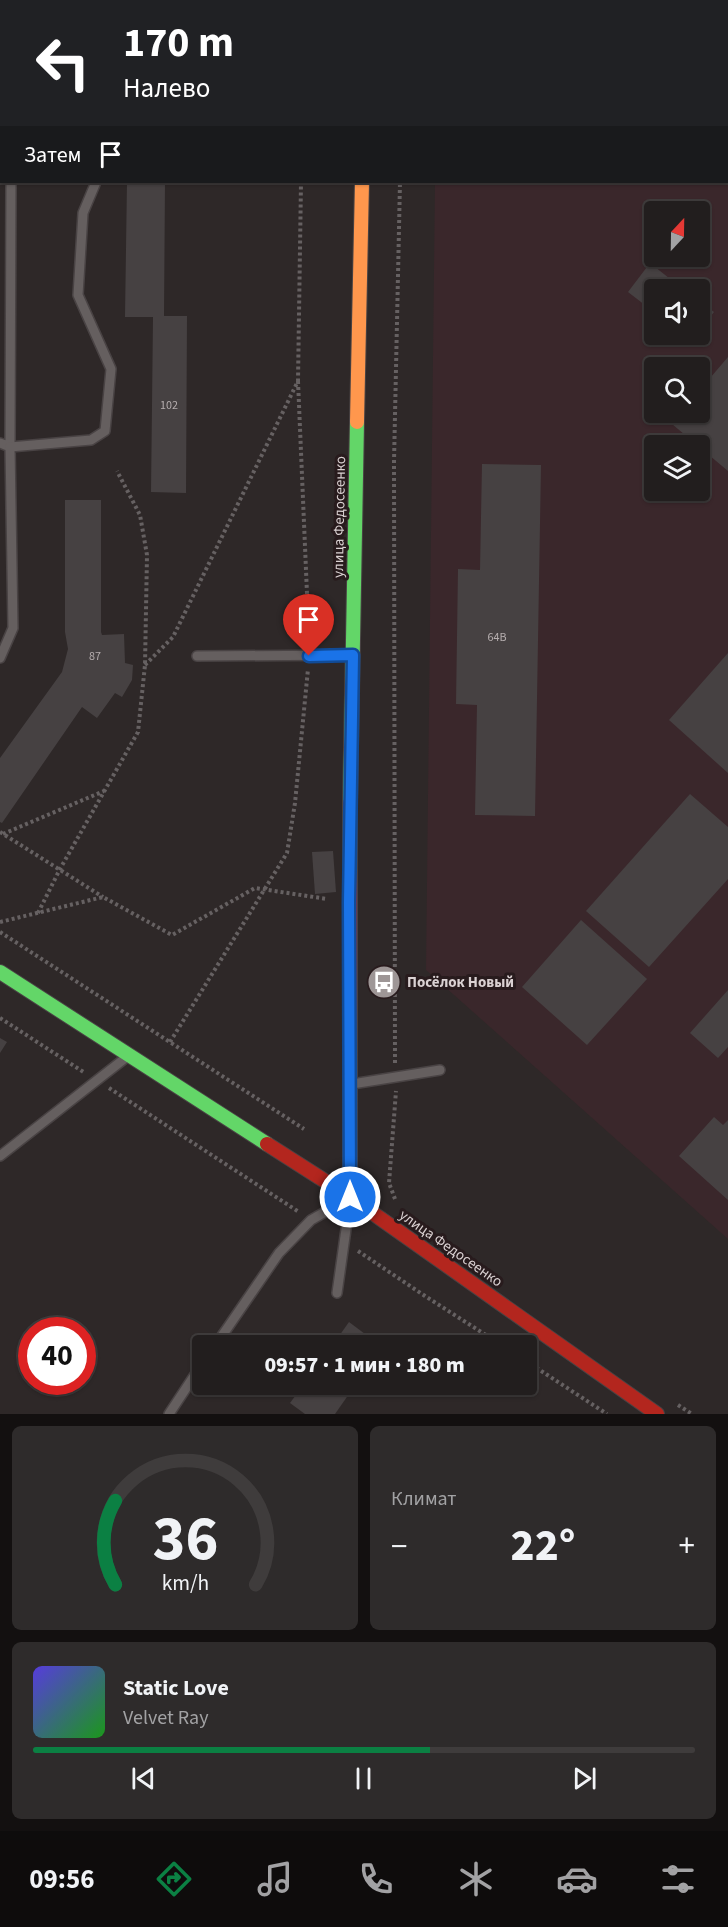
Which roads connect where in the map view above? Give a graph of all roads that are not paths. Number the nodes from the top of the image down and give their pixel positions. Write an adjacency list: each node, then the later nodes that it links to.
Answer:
1 (11, 183): 5 (lane)
2 (96, 183): 5 (lane)
3 (362, 183): 6 (street, улица Федосеенко)
4 (0, 443): 5 (lane)
5 (10, 447): 8 (lane)
6 (353, 655): 7 (lane); 12 (street, улица Федосеенко)
7 (197, 656)
8 (0, 658)
9 (0, 972): 10 (street)
10 (130, 1055): 13 (lane); 14 (street)
11 (440, 1070): 12 (lane)
12 (350, 1084): 14 (street, улица Федосеенко)
13 (0, 1156)
14 (350, 1197): 15 (lane); 16 (lane); 19 (street, улица Федосеенко)
15 (337, 1293)
16 (223, 1335)
17 (192, 1379): 18 (lane)
18 (169, 1414)
19 (657, 1414)

